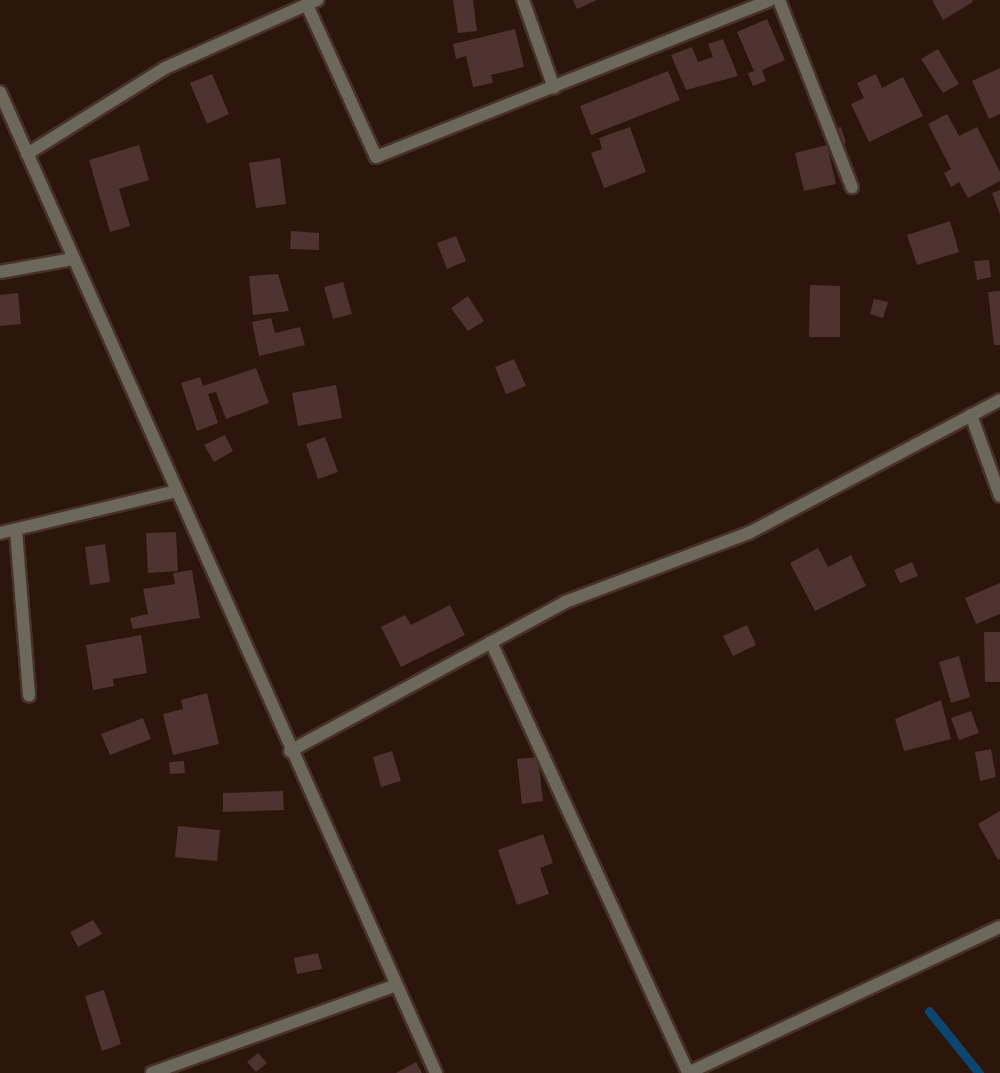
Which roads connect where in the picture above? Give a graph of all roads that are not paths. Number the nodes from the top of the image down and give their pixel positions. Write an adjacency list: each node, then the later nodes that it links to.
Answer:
1 (523, 0): 5 (street)
2 (770, 0): 5 (street)
3 (779, 0): 8 (street)
4 (312, 2): 5 (street); 7 (street)
5 (554, 88)
6 (0, 92): 7 (street)
7 (27, 154): 9 (street)
8 (852, 187)
9 (73, 259): 10 (street); 13 (street)
10 (0, 272)
11 (1000, 400): 12 (street)
12 (971, 415): 14 (street); 17 (street)
13 (176, 491): 15 (street); 19 (street)
14 (1000, 496)
15 (16, 530): 16 (street); 18 (street)
16 (0, 533)
17 (491, 642): 19 (street); 24 (street)
18 (29, 695)
19 (290, 751): 21 (street)
20 (1000, 927): 24 (street)
21 (396, 985): 22 (street); 23 (street)
22 (152, 1073)
23 (436, 1073)
24 (688, 1073)

